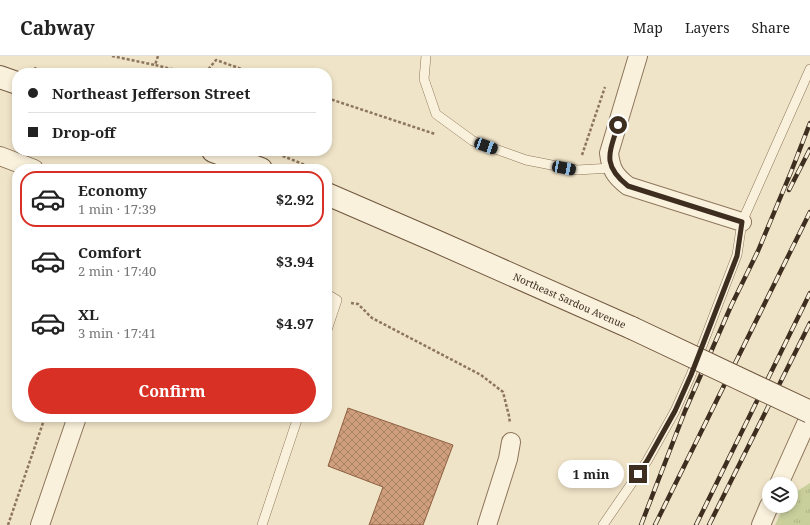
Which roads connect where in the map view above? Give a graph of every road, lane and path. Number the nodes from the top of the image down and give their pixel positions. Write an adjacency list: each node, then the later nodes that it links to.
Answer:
1 (112, 56): 7 (path)
2 (158, 56): 7 (path)
3 (218, 56): 6 (path)
4 (426, 56): 22 (lane)
5 (638, 56): 22 (street)
6 (216, 60): 9 (path); 10 (path)
7 (155, 65): 8 (path)
8 (168, 68)
9 (209, 68)
10 (239, 68)
11 (810, 69): 24 (lane)
12 (0, 77): 13 (main road)
13 (12, 81)
14 (606, 86): 18 (path)
15 (0, 156): 19 (street)
16 (226, 156): 20 (main road)
17 (282, 156): 21 (path)
18 (580, 159)
19 (21, 164)
20 (247, 164)
21 (302, 164)
22 (612, 168): 24 (street)
23 (332, 196): 28 (main road, Northeast Sardou Avenue, bridge)
24 (742, 222): 39 (lane)
25 (332, 297): 26 (lane)
26 (337, 300): 27 (lane); 32 (path)
27 (332, 315)
28 (810, 413): 33 (street)
29 (43, 422): 35 (path)
30 (74, 422): 36 (street)
31 (296, 422): 37 (lane)
32 (510, 442): 38 (street)
33 (782, 477)
34 (766, 513): 40 (street)
35 (8, 525)
36 (40, 525)
37 (262, 525)
38 (487, 525)
39 (603, 525)
40 (761, 525)

